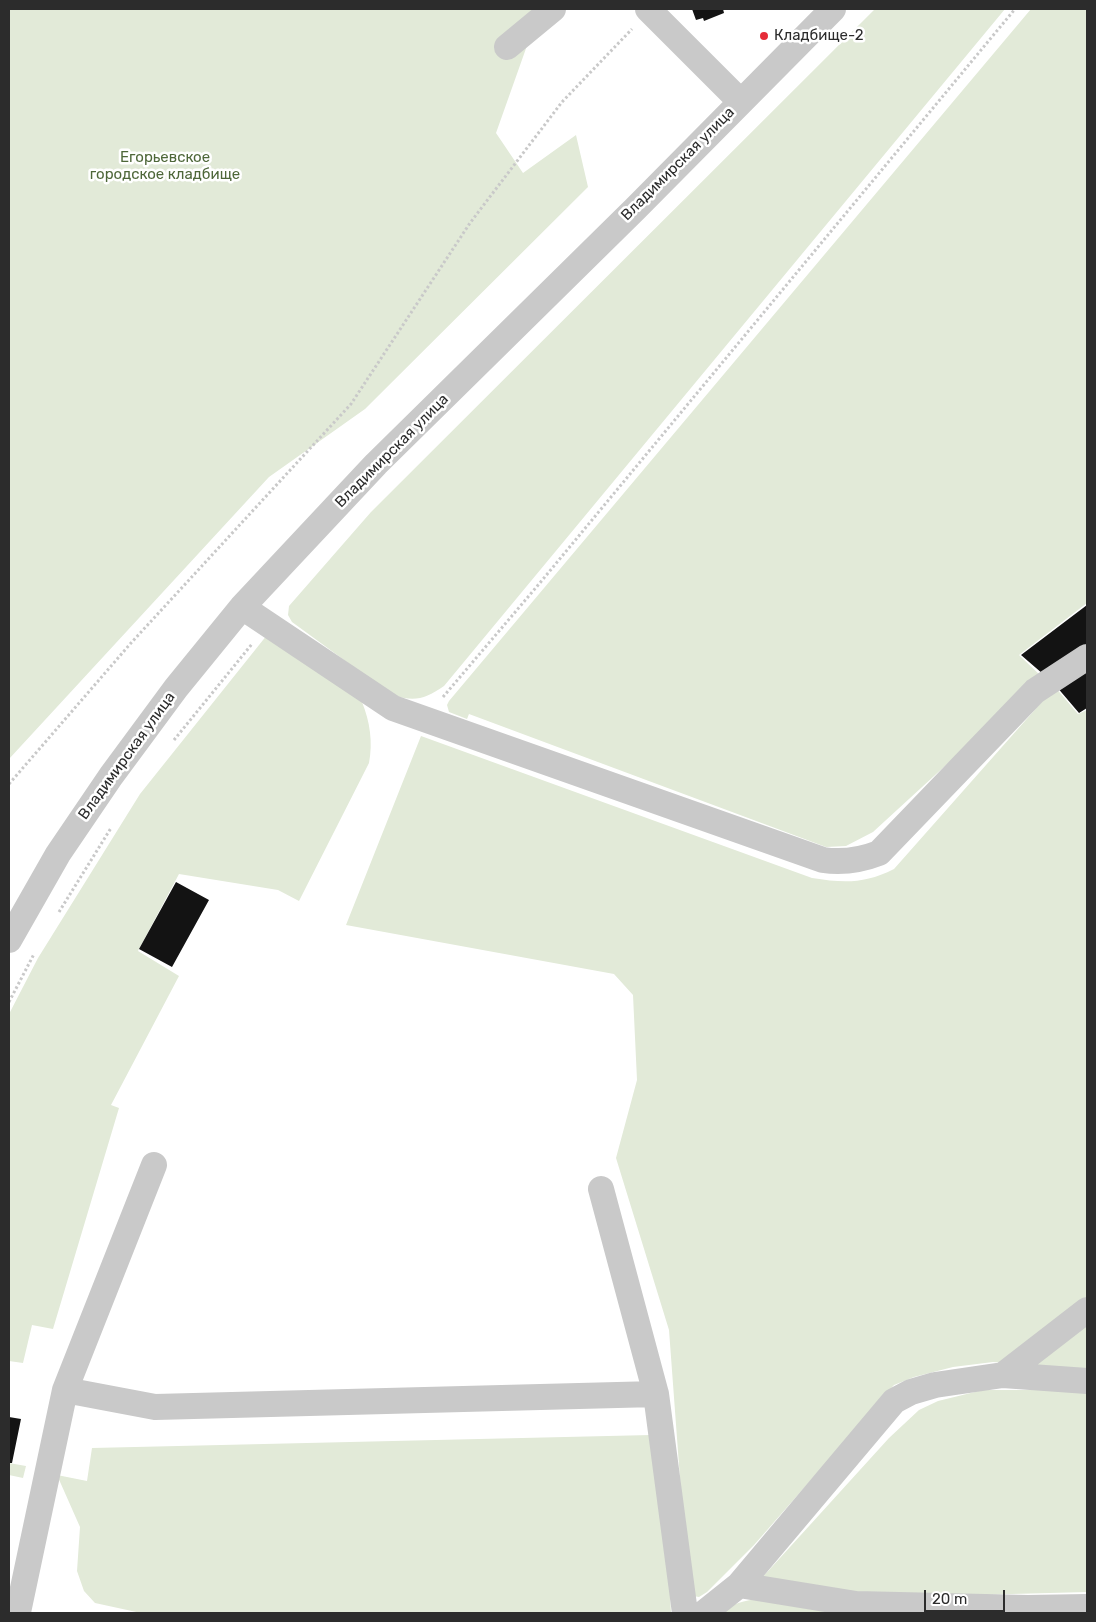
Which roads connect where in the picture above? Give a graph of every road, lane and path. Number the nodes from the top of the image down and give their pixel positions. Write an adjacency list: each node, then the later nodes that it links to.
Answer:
1 (553, 9): 5 (street)
2 (833, 9): 6 (street, Владимирская улица)
3 (1015, 9): 10 (path)
4 (649, 10): 6 (street); 12 (path)
5 (507, 47)
6 (740, 101): 7 (street, Владимирская улица)
7 (242, 607): 8 (street); 15 (street, Владимирская улица)
8 (268, 624): 10 (street); 11 (path)
9 (1087, 657): 10 (street)
10 (425, 719)
11 (172, 742)
12 (9, 784)
13 (112, 827): 14 (path)
14 (55, 918)
15 (9, 940)
16 (36, 950): 17 (path)
17 (9, 1002)
18 (154, 1165): 23 (street)
19 (601, 1189): 24 (street)
20 (1087, 1310): 21 (street)
21 (1003, 1375): 22 (street); 25 (street)
22 (1087, 1381)
23 (65, 1390): 24 (street); 27 (street)
24 (656, 1394): 28 (street)
25 (738, 1585): 26 (street); 29 (street)
26 (1087, 1607)
27 (16, 1612)
28 (685, 1613)
29 (704, 1613)

